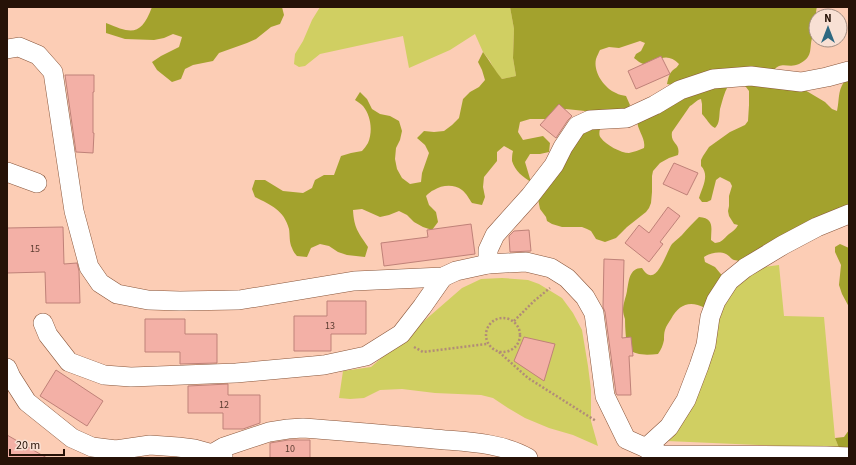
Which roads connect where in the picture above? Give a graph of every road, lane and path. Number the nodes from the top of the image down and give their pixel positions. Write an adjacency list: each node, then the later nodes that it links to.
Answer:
1 (7, 49): 7 (street)
2 (849, 71): 6 (street)
3 (7, 172): 4 (street)
4 (37, 183)
5 (849, 214): 16 (street)
6 (488, 264): 7 (street); 8 (street)
7 (443, 277): 11 (street)
8 (567, 278): 9 (path); 16 (street)
9 (514, 321): 12 (path); 13 (path)
10 (43, 323): 11 (street)
11 (401, 334): 12 (path)
12 (487, 344): 13 (path)
13 (499, 352): 15 (path)
14 (7, 368): 17 (street)
15 (600, 423)
16 (656, 454): 18 (street)
17 (220, 456): 19 (street)
18 (849, 457)
19 (528, 458)

